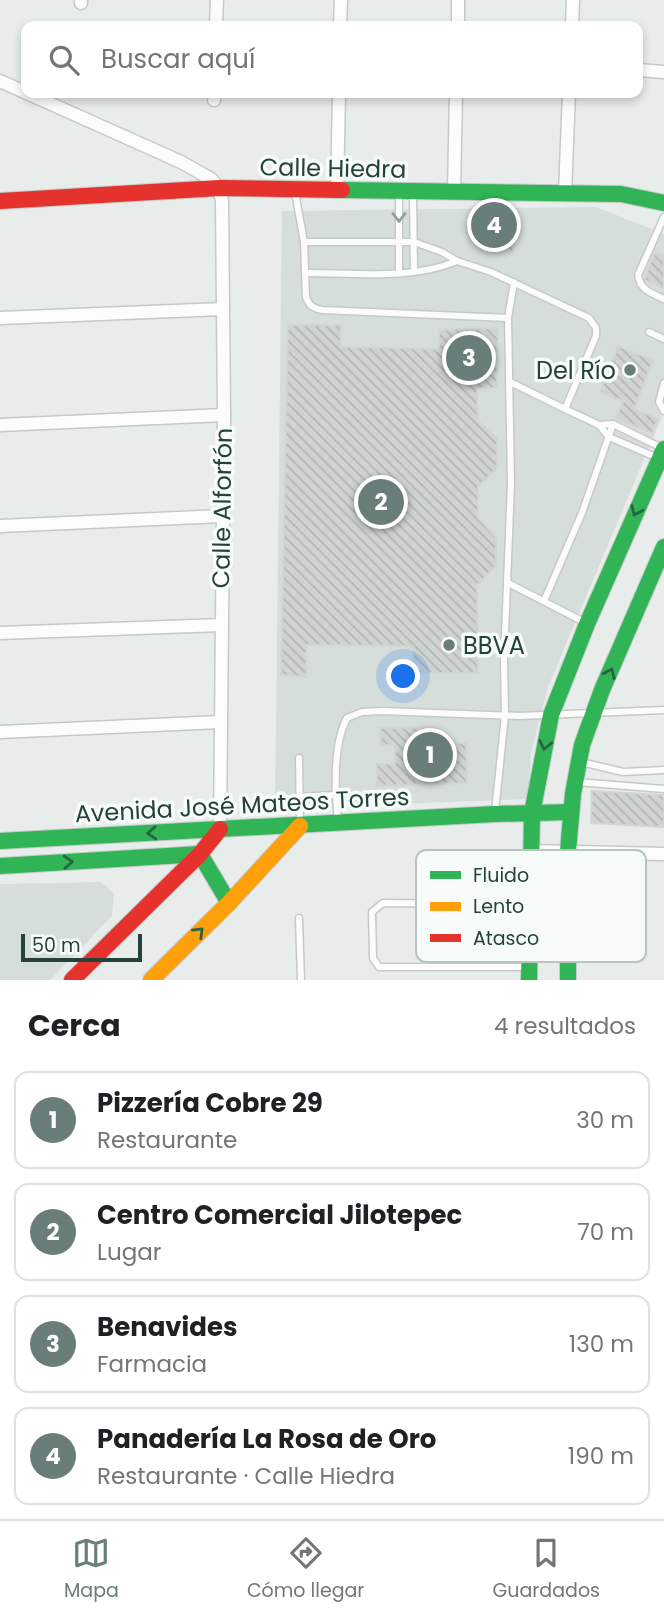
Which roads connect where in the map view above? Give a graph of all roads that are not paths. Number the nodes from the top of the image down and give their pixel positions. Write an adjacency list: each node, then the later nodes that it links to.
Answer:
1 (216, 0): 5 (street)
2 (341, 0): 6 (street)
3 (458, 0): 7 (street)
4 (573, 0): 8 (street)
5 (216, 21)
6 (340, 21)
7 (458, 21)
8 (572, 21)
9 (643, 70): 10 (street)
10 (664, 72)
11 (0, 81): 12 (street)
12 (21, 90)
13 (38, 98): 17 (street)
14 (339, 98): 19 (street)
15 (456, 98): 20 (street)
16 (569, 98): 22 (street)
17 (219, 188): 18 (street, Calle Hiedra); 23 (street, Calle Hiedra); 35 (street, Calle Alforfón)
18 (295, 190): 19 (street, Calle Hiedra); 26 (lane)
19 (337, 190): 21 (street, Calle Hiedra)
20 (454, 191): 21 (street, Calle Hiedra); 22 (street, Calle Hiedra)
21 (406, 192): 27 (lane, one-way to 27); 28 (lane)
22 (565, 193): 24 (street, Calle Hiedra)
23 (0, 201)
24 (664, 203)
25 (664, 217): 34 (lane)
26 (304, 242): 27 (lane); 32 (lane)
27 (399, 242): 28 (lane); 30 (lane)
28 (414, 242): 29 (lane); 31 (lane)
29 (457, 261): 31 (lane); 33 (lane)
30 (399, 272): 31 (lane); 32 (lane)
31 (414, 272)
32 (306, 273): 37 (lane)
33 (514, 282): 37 (lane); 42 (lane)
34 (664, 299)
35 (223, 309): 36 (street); 44 (street, Calle Alforfón)
36 (0, 318)
37 (508, 318): 40 (lane)
38 (649, 332): 39 (lane)
39 (664, 340)
40 (510, 382): 42 (lane); 54 (lane)
41 (664, 383): 43 (lane)
42 (565, 409): 47 (lane)
43 (664, 411)
44 (224, 415): 46 (street); 50 (street, Calle Alforfón)
45 (613, 424): 47 (lane); 48 (lane); 49 (lane)
46 (0, 425)
47 (599, 425): 48 (lane)
48 (609, 437): 49 (lane); 55 (lane)
49 (663, 453): 56 (street, one-way to 56)
50 (222, 516): 51 (street); 57 (street, Calle Alforfón)
51 (0, 526)
52 (664, 547): 53 (street)
53 (658, 575): 60 (street, one-way to 53)
54 (508, 583): 55 (lane); 61 (lane)
55 (544, 601): 56 (lane)
56 (587, 624): 62 (street)
57 (221, 625): 58 (street); 63 (street, Calle Alforfón)
58 (0, 633)
59 (664, 710): 60 (lane)
60 (594, 713): 62 (lane); 66 (street)
61 (505, 715): 62 (lane); 70 (lane); 74 (lane)
62 (551, 715): 73 (street, one-way to 73)
63 (220, 722): 64 (street); 77 (street, Calle Alforfón)
64 (0, 732)
65 (299, 758): 71 (lane)
66 (579, 761): 67 (lane); 68 (street)
67 (664, 770)
68 (575, 782): 69 (lane); 72 (street)
69 (664, 789)
70 (335, 795): 71 (lane); 75 (lane)
71 (299, 797): 76 (lane)
72 (572, 812): 73 (street, Avenida José Mateos Torres); 80 (street)
73 (532, 813): 74 (street, Avenida José Mateos Torres); 79 (street)
74 (495, 814): 75 (street, Avenida José Mateos Torres)
75 (338, 822): 76 (street, Avenida José Mateos Torres)
76 (300, 825): 77 (street, Avenida José Mateos Torres); 85 (street)
77 (220, 829): 78 (street, Avenida José Mateos Torres, one-way to 78); 82 (street)
78 (0, 841)
79 (531, 850)
80 (568, 850)
81 (646, 853): 83 (street)
82 (200, 854): 84 (street, Avenida José Mateos Torres, one-way to 82); 85 (street, Avenida José Mateos Torres); 90 (street)
83 (664, 854)
84 (0, 866)
85 (229, 903): 91 (street, one-way to 85)
86 (416, 903): 89 (lane)
87 (299, 918): 92 (lane)
88 (568, 962): 93 (street)
89 (529, 973)
90 (72, 980)
91 (150, 980)
92 (301, 980)
93 (568, 980)

